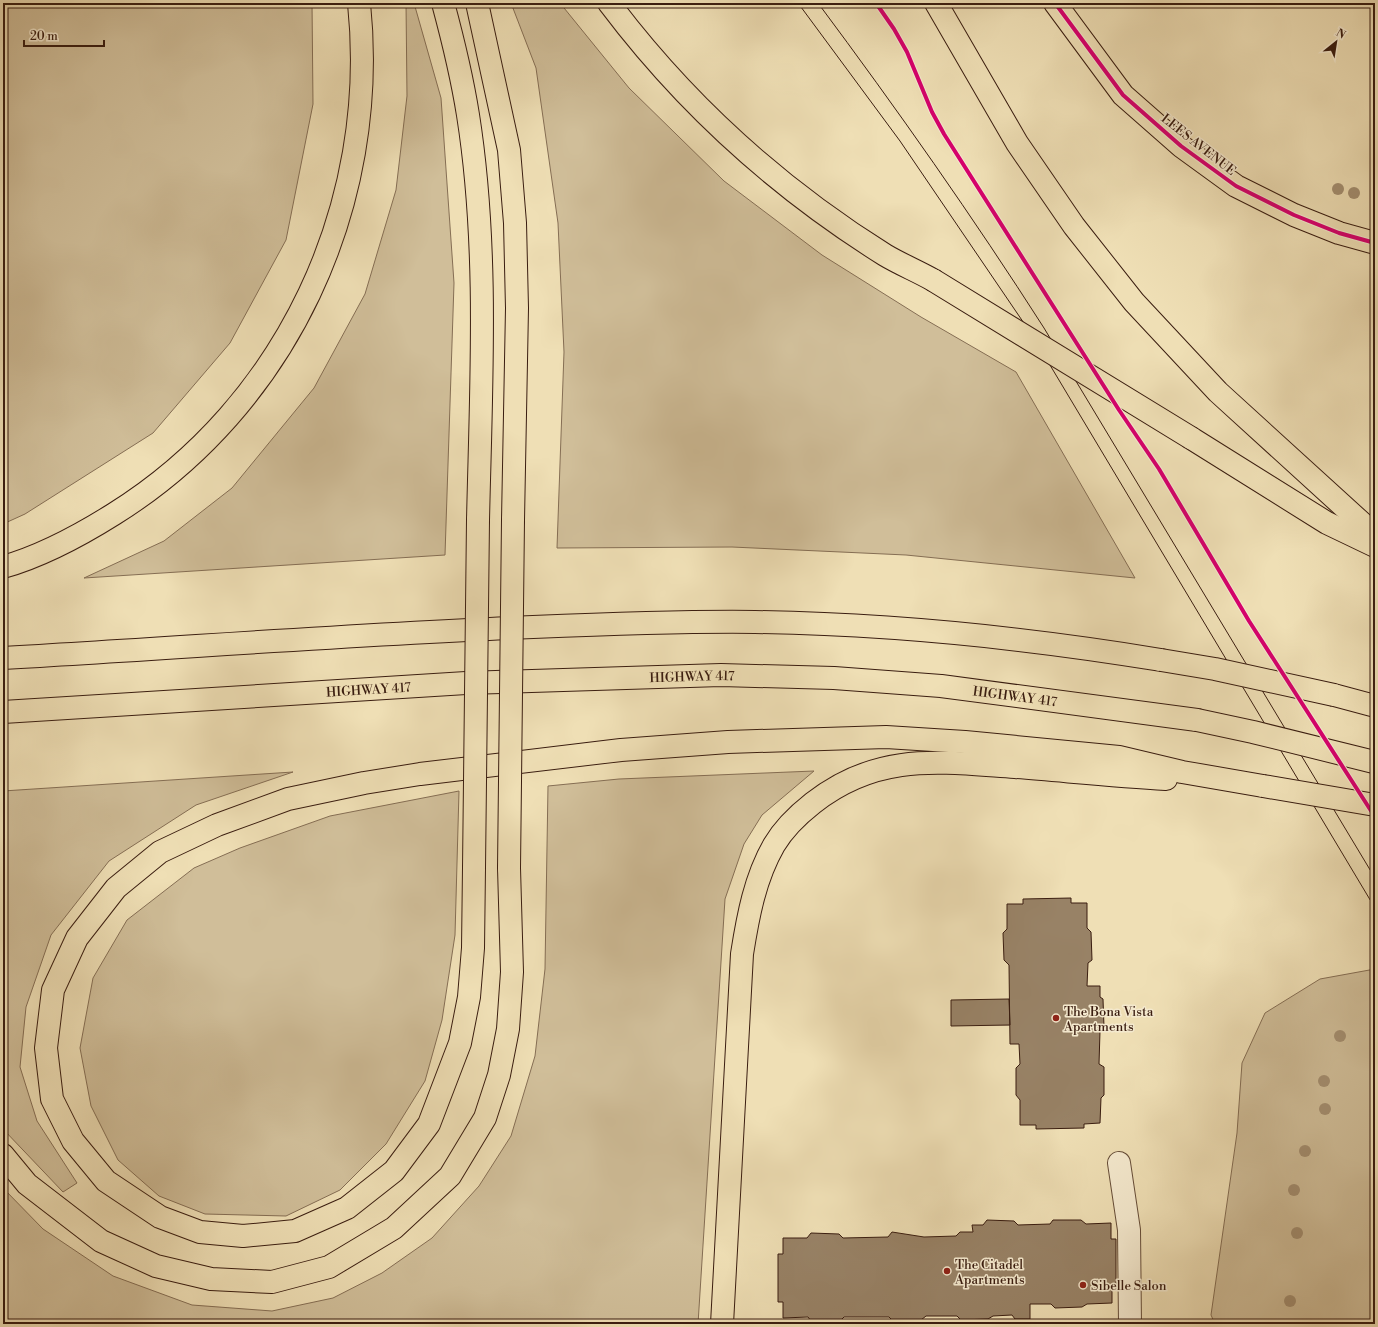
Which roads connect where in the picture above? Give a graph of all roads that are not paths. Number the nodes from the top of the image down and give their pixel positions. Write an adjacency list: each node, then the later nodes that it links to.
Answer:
1 (359, 3): 10 (main road)
2 (443, 3): 15 (main road, bridge)
3 (477, 3): 17 (main road, bridge)
4 (609, 3): 9 (main road, bridge)
5 (936, 3): 8 (main road)
6 (1055, 3): 7 (main road, LEES AVENUE)
7 (1375, 243)
8 (1375, 535)
9 (1375, 546)
10 (3, 567)
11 (3, 658): 12 (main road, bridge)
12 (1375, 706)
13 (3, 712): 14 (main road, HIGHWAY 417, bridge)
14 (1374, 762)
15 (1263, 786): 16 (main road, bridge); 19 (main road)
16 (1375, 805)
17 (3, 1155)
18 (1119, 1163): 20 (lane)
19 (722, 1324)
20 (1130, 1324)

